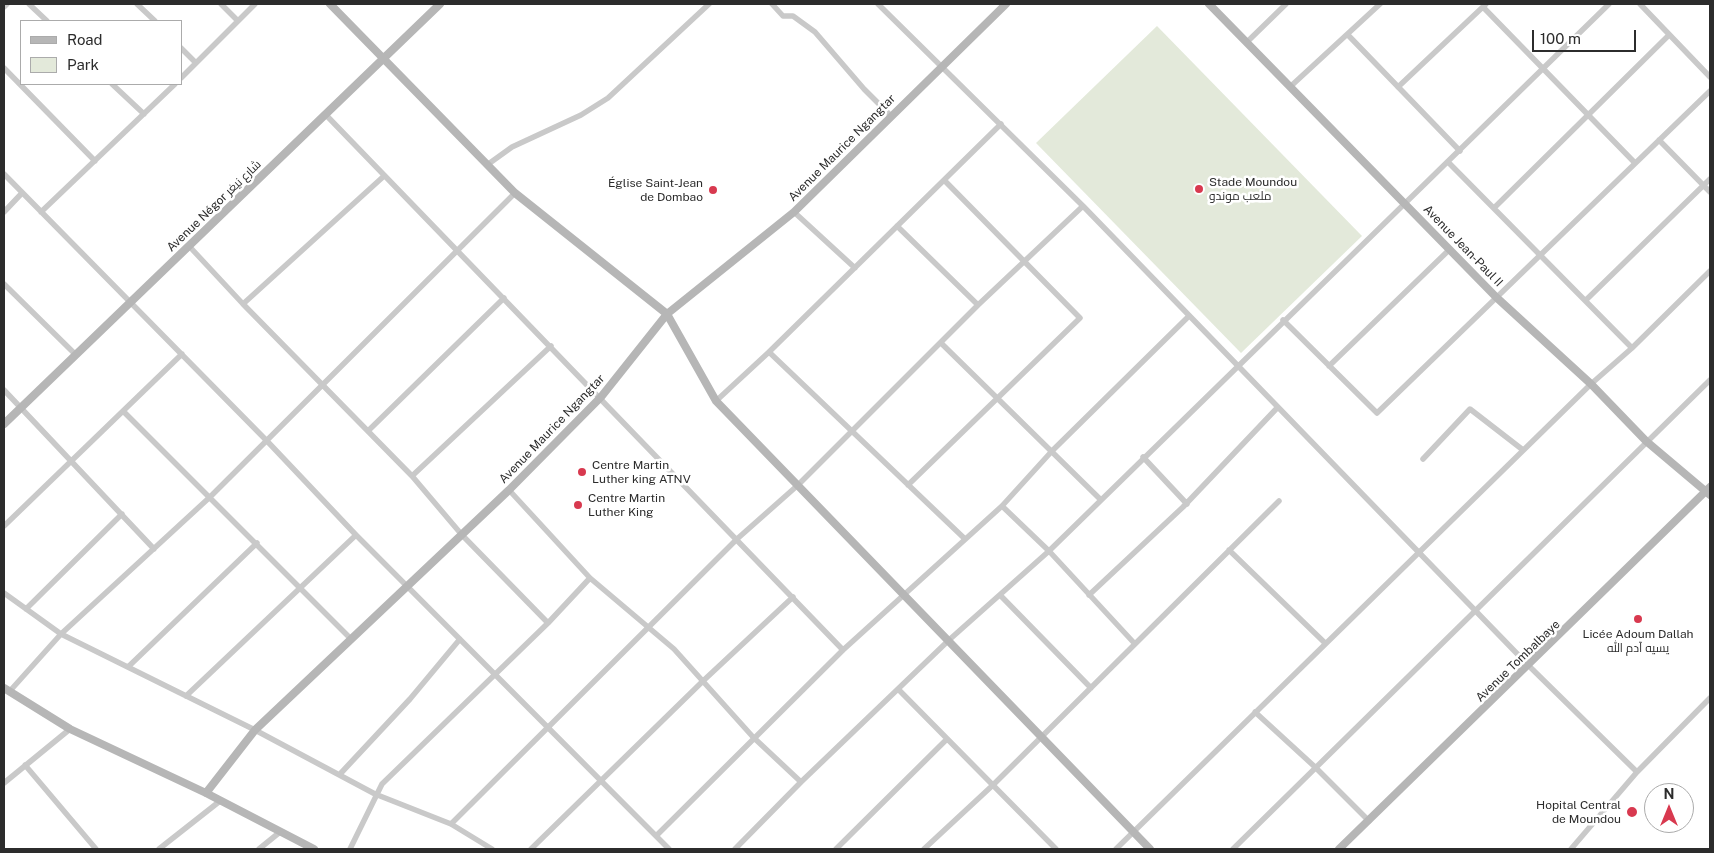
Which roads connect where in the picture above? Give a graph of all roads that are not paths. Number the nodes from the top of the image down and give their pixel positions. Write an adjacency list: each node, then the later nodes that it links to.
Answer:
1 (7, 4): 18 (street)
2 (29, 4): 19 (street)
3 (137, 4): 20 (street)
4 (221, 4): 21 (street)
5 (255, 4): 21 (street)
6 (330, 4): 26 (street)
7 (440, 4): 26 (street, Avenue Négor شارع نيغر)
8 (709, 4): 50 (street)
9 (772, 4): 43 (street)
10 (878, 4): 28 (street)
11 (1006, 4): 28 (street, Avenue Maurice Ngangtar)
12 (1209, 4): 24 (street, Avenue Jean-Paul II)
13 (1286, 4): 24 (street)
14 (1380, 4): 22 (street)
15 (1609, 4): 30 (street)
16 (1640, 4): 23 (street)
17 (1484, 5): 30 (street); 38 (street)
18 (4, 7)
19 (46, 20)
20 (154, 20)
21 (238, 22): 27 (street)
22 (1348, 35): 37 (street); 38 (street)
23 (1669, 35): 32 (street); 42 (street)
24 (1247, 42): 37 (street, Avenue Jean-Paul II)
25 (182, 49): 27 (street)
26 (383, 59): 41 (street, Avenue Négor شارع نيغر); 50 (street)
27 (196, 63): 31 (street)
28 (942, 65): 43 (street, Avenue Maurice Ngangtar); 44 (street)
29 (4, 68): 33 (street)
30 (1544, 68): 42 (street); 46 (street)
31 (182, 77)
32 (1710, 77)
33 (20, 84)
34 (21, 85): 47 (street)
35 (113, 85): 40 (street)
36 (174, 85): 40 (street)
37 (1291, 86): 59 (street, Avenue Jean-Paul II)
38 (1398, 87): 46 (street)
39 (1710, 91): 45 (street)
40 (144, 114): 47 (street)
41 (326, 115): 52 (street); 66 (street, Avenue Négor شارع نيغر)
42 (1588, 115): 49 (street); 61 (street)
43 (891, 116): 64 (street, Avenue Maurice Ngangtar)
44 (1001, 124): 54 (street); 60 (street)
45 (1659, 140): 49 (street); 55 (street)
46 (1460, 151): 48 (street)
47 (95, 161): 63 (street)
48 (1448, 162): 59 (street); 61 (street)
49 (1634, 163): 69 (street)
50 (487, 165): 58 (street)
51 (4, 174): 57 (street)
52 (384, 176): 67 (street); 78 (street)
53 (1710, 179): 55 (street)
54 (944, 180): 65 (street); 70 (street)
55 (1704, 185): 56 (street); 76 (street)
56 (1710, 192)
57 (22, 194): 62 (street); 63 (street)
58 (515, 194): 67 (street); 80 (street)
59 (1406, 203): 68 (street, Avenue Jean-Paul II); 82 (street)
60 (1083, 206): 70 (street); 81 (street)
61 (1494, 208): 69 (street)
62 (4, 212)
63 (41, 212): 77 (street)
64 (794, 212): 71 (street); 80 (street, Avenue Maurice Ngangtar)
65 (897, 226): 71 (street); 79 (street)
66 (189, 246): 77 (street, Avenue Négor شارع نيغر); 78 (street)
67 (457, 249): 75 (street); 92 (street)
68 (1450, 249): 74 (street, Avenue Jean-Paul II); 90 (street)
69 (1541, 254): 74 (street); 76 (street)
70 (1025, 262): 79 (street); 96 (street)
71 (855, 268): 86 (street)
72 (1710, 271): 85 (street)
73 (4, 284): 87 (street)
74 (1496, 297): 90 (street); 93 (street, Avenue Jean-Paul II)
75 (504, 298): 84 (street); 102 (street)
76 (1586, 300): 85 (street)
77 (130, 302): 87 (street, Avenue Négor شارع نيغر); 88 (street)
78 (244, 304): 92 (street)
79 (978, 306): 83 (street)
80 (666, 314): 95 (street, Avenue Maurice Ngangtar); 97 (street)
81 (1189, 316): 89 (street); 107 (street)
82 (1284, 320): 89 (street); 90 (street)
83 (941, 343): 96 (street); 103 (street)
84 (551, 346): 95 (street); 111 (street)
85 (1632, 348): 93 (street)
86 (769, 352): 97 (street); 103 (street)
87 (75, 354): 99 (street, Avenue Négor شارع نيغر)
88 (182, 354): 100 (street); 104 (street)
89 (1237, 365): 98 (street); 108 (street)
90 (1329, 366)
91 (1710, 380): 105 (street)
92 (323, 384): 102 (street); 104 (street)
93 (1591, 384): 105 (street, Avenue Jean-Paul II); 106 (street)
94 (4, 390): 99 (street)
95 (601, 397): 114 (street, Avenue Maurice Ngangtar); 125 (street)
96 (998, 398): 107 (street); 113 (street)
97 (716, 401): 112 (street)
98 (1278, 407): 119 (street); 131 (street)
99 (21, 408): 101 (street, Avenue Négor شارع نيغر); 110 (street)
100 (123, 411): 110 (street); 116 (street)
101 (4, 424)
102 (369, 430): 111 (street)
103 (852, 432): 112 (street); 113 (street)
104 (267, 441): 116 (street); 123 (street)
105 (1646, 441): 115 (street, Avenue Jean-Paul II); 141 (street)
106 (1523, 450): 109 (street); 131 (street)
107 (1052, 451): 117 (street); 120 (street)
108 (1143, 457): 117 (street); 119 (street)
109 (1423, 459)
110 (71, 460): 121 (street); 122 (street)
111 (412, 476): 124 (street)
112 (798, 485): 125 (street); 136 (street)
113 (908, 485): 126 (street)
114 (509, 490): 124 (street, Avenue Maurice Ngangtar); 132 (street)
115 (1709, 492): 152 (street, Avenue Tombalbaye)
116 (210, 497): 127 (street); 128 (street)
117 (1101, 500): 130 (street)
118 (1279, 501): 129 (street)
119 (1187, 504): 138 (street)
120 (1002, 506): 126 (street); 130 (street)
121 (122, 514): 128 (street); 140 (street)
122 (4, 526)
123 (356, 535): 133 (street); 134 (street)
124 (462, 535): 133 (street, Avenue Maurice Ngangtar); 142 (street)
125 (737, 539): 139 (street); 143 (street)
126 (965, 539): 136 (street)
127 (256, 544): 134 (street); 151 (street)
128 (154, 549): 144 (street)
129 (1229, 550): 148 (street); 149 (street)
130 (1048, 551): 137 (street); 138 (street)
131 (1418, 552): 141 (street); 148 (street)
132 (590, 578): 142 (street); 143 (street)
133 (407, 586): 145 (street, Avenue Maurice Ngangtar); 146 (street)
134 (300, 587): 145 (street); 158 (street)
135 (4, 593): 140 (street)
136 (905, 595): 147 (street); 150 (street)
137 (1000, 595): 147 (street); 155 (street)
138 (1089, 595): 149 (street)
139 (793, 597): 150 (street); 154 (street)
140 (26, 609): 144 (street)
141 (1475, 610): 152 (street); 168 (street)
142 (548, 623): 153 (street)
143 (649, 628): 154 (street); 162 (street)
144 (61, 634): 151 (street); 157 (street)
145 (351, 639): 163 (street, Avenue Maurice Ngangtar)
146 (460, 639): 153 (street); 170 (street)
147 (949, 640): 156 (street); 165 (street)
148 (1325, 643): 160 (street)
149 (1135, 644): 155 (street)
150 (843, 650): 164 (street)
151 (128, 666): 158 (street)
152 (1529, 666): 169 (street); 178 (street, Avenue Tombalbaye)
153 (495, 674): 162 (street); 176 (street)
154 (703, 681): 164 (street); 171 (street)
155 (1091, 688): 165 (street)
156 (898, 689): 166 (street); 172 (street)
157 (7, 690): 161 (street)
158 (186, 696): 163 (street)
159 (1710, 698): 169 (street)
160 (1255, 712): 168 (street); 180 (street)
161 (70, 728): 167 (street); 175 (street)
162 (550, 728): 171 (street); 179 (street)
163 (255, 730): 170 (street); 175 (street, Avenue Maurice Ngangtar)
164 (753, 737): 172 (street); 182 (street)
165 (1042, 737): 174 (street); 180 (street)
166 (948, 739): 174 (street); 192 (street)
167 (25, 765): 173 (street); 183 (street)
168 (1316, 767): 178 (street); 197 (street)
169 (1637, 772): 199 (street)
170 (341, 774): 176 (street)
171 (602, 781): 182 (street); 189 (street)
172 (801, 782): 191 (street)
173 (4, 783)
174 (993, 785): 193 (street); 194 (street)
175 (206, 793): 177 (street)
176 (375, 794): 179 (street); 187 (street)
177 (220, 801): 181 (street); 184 (street)
178 (1369, 821): 198 (street, Avenue Tombalbaye)
179 (451, 824): 188 (street)
180 (1133, 831): 195 (street); 196 (street)
181 (280, 832): 185 (street); 186 (street)
182 (656, 836): 190 (street)
183 (96, 849)
184 (159, 849)
185 (260, 849)
186 (314, 849)
187 (350, 849)
188 (492, 849)
189 (531, 849)
190 (669, 849)
191 (735, 849)
192 (836, 849)
193 (924, 849)
194 (1056, 849)
195 (1116, 849)
196 (1150, 849)
197 (1233, 849)
198 (1339, 849)
199 (1571, 849)

